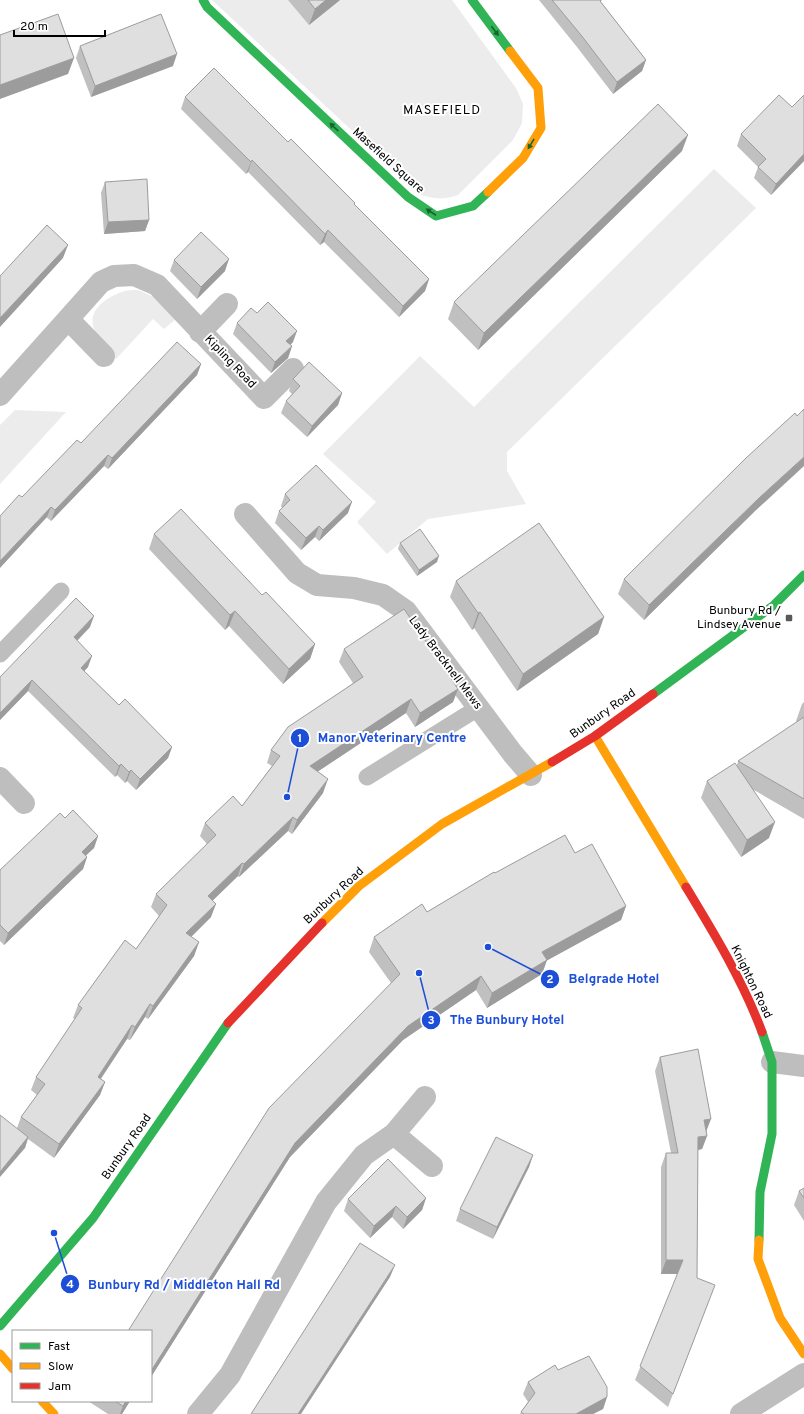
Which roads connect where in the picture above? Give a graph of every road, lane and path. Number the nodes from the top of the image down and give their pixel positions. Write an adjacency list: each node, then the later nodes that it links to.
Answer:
1 (203, 0): 2 (street, Masefield Square, one-way to 1)
2 (472, 0)
3 (227, 304): 5 (street, Kipling Road)
4 (68, 319): 5 (street, Kipling Road); 6 (street); 8 (street, Kipling Road)
5 (200, 332): 7 (street, Kipling Road)
6 (104, 356)
7 (293, 369)
8 (0, 395)
9 (246, 514): 13 (street, Lady Bracknell Mews)
10 (804, 575): 14 (street, Bunbury Road)
11 (61, 591): 12 (lane)
12 (0, 654)
13 (478, 708): 15 (street, Lady Bracknell Mews); 16 (lane)
14 (595, 736): 15 (street, Bunbury Road); 19 (street, Knighton Road)
15 (531, 775): 24 (street, Bunbury Road)
16 (367, 777)
17 (1, 780): 18 (street)
18 (24, 803)
19 (772, 1062): 20 (street); 26 (street, Knighton Road)
20 (804, 1066)
21 (425, 1097): 22 (street)
22 (394, 1134): 23 (street); 31 (street)
23 (432, 1166)
24 (0, 1326)
25 (0, 1354): 27 (street)
26 (804, 1354)
27 (12, 1368)
28 (804, 1374): 32 (street)
29 (43, 1402): 30 (street)
30 (54, 1414)
31 (198, 1414)
32 (741, 1414)

